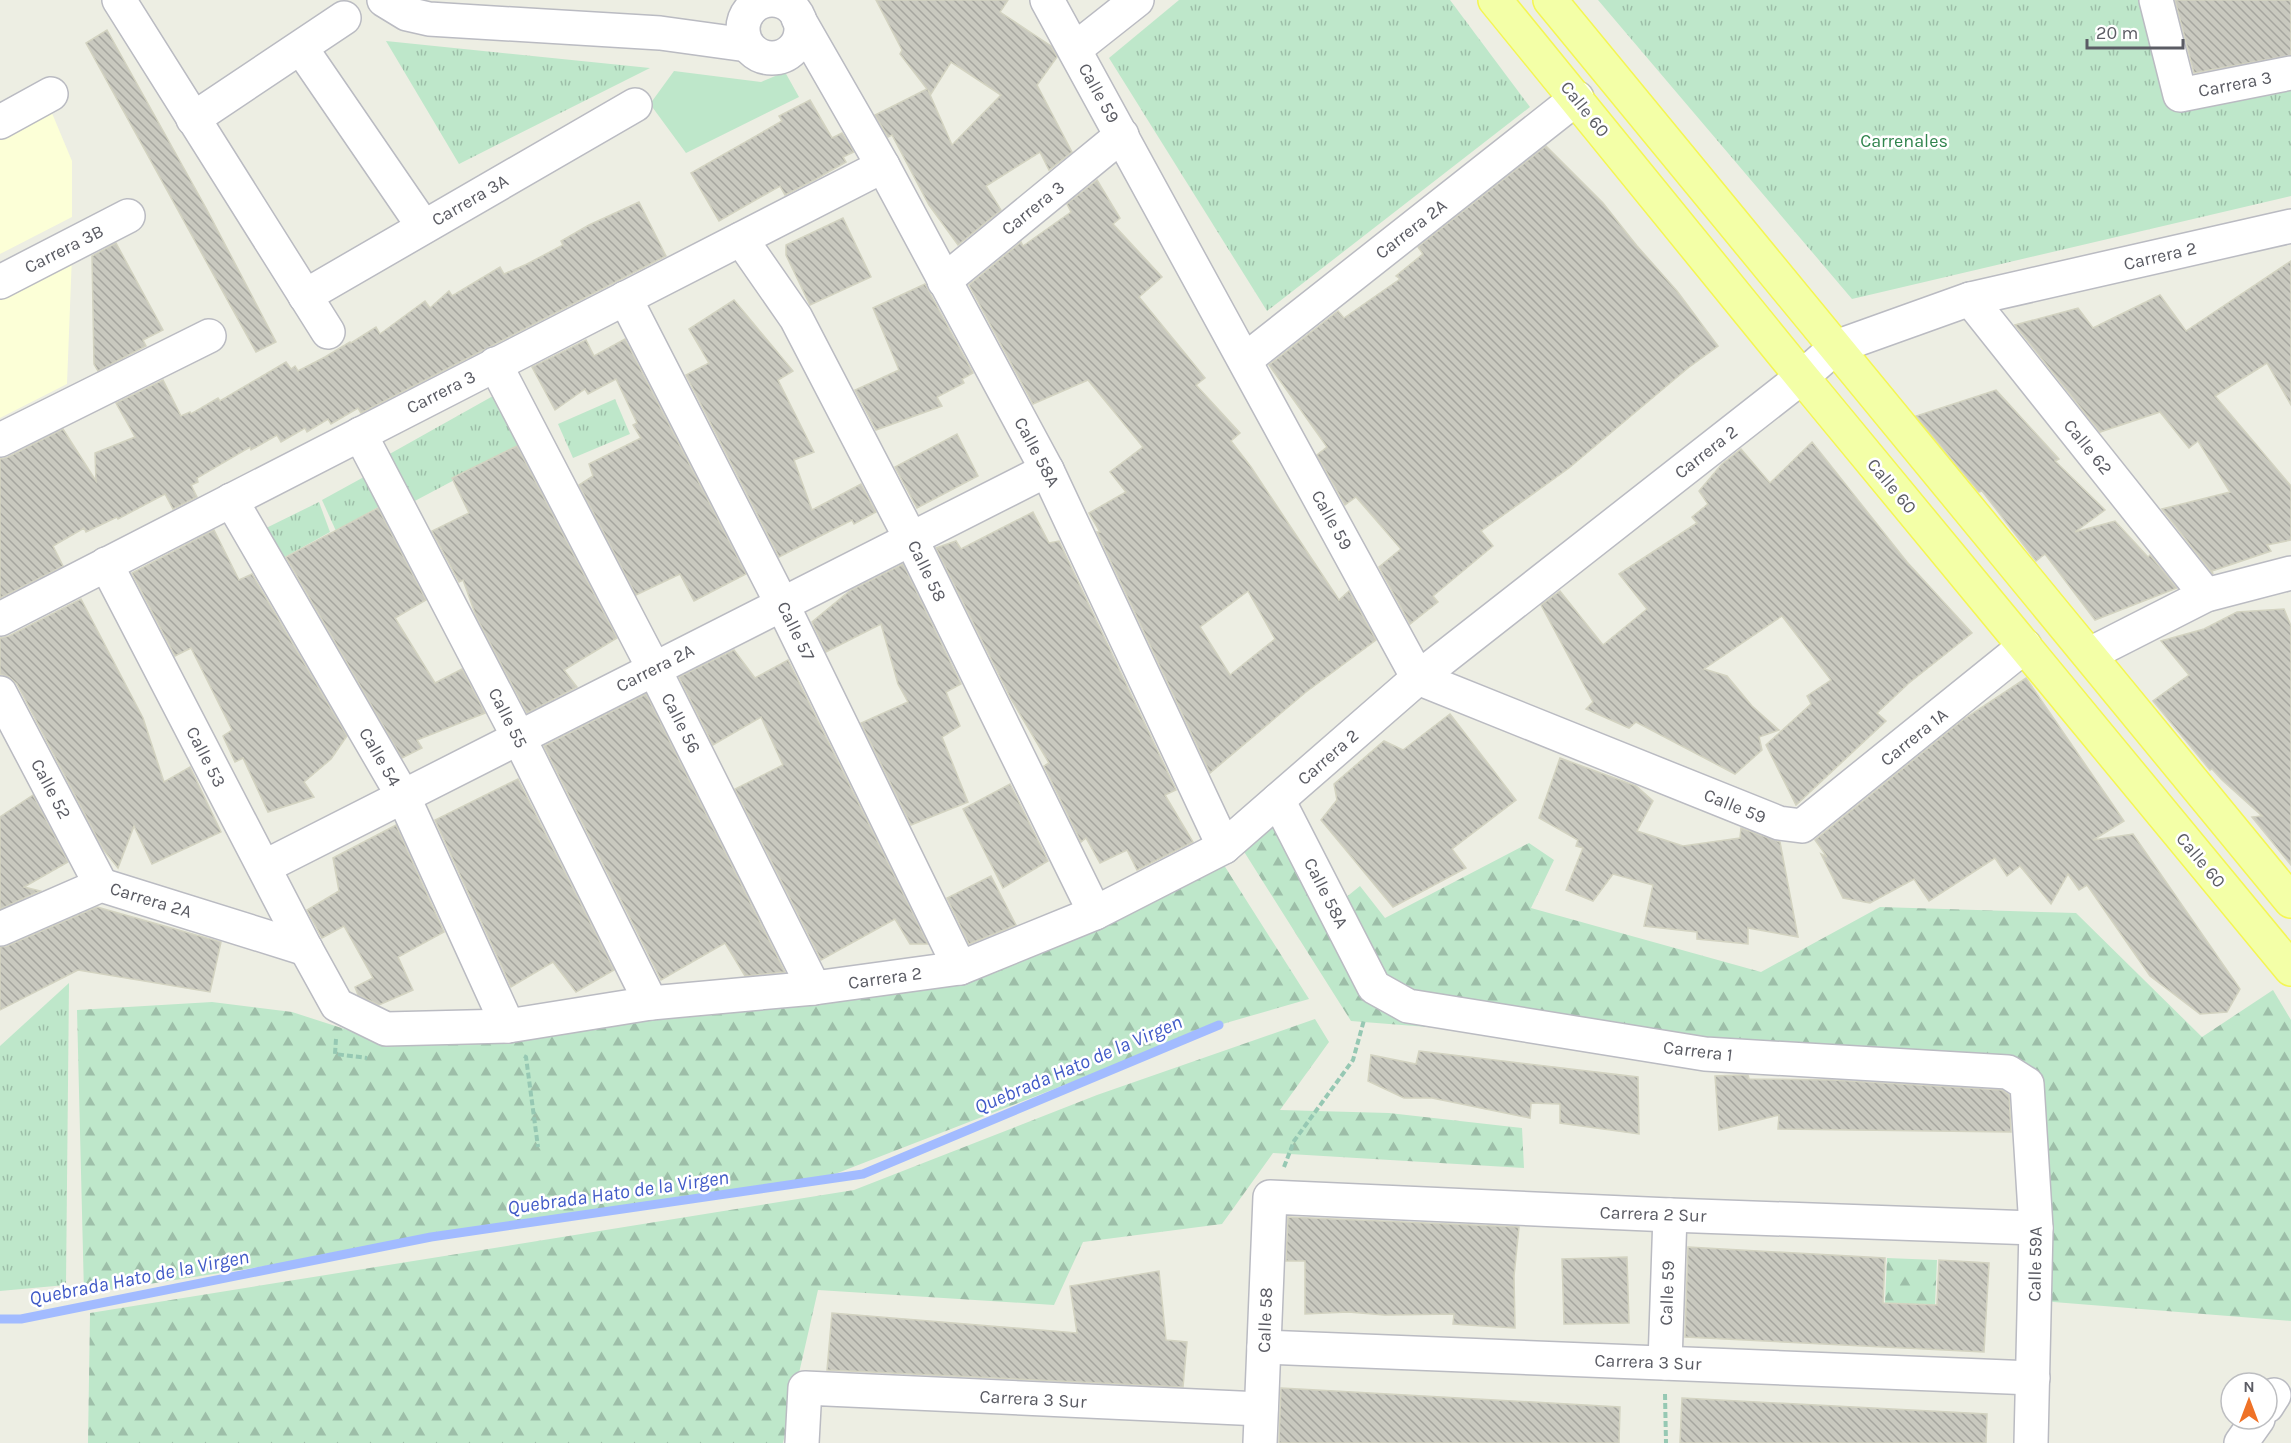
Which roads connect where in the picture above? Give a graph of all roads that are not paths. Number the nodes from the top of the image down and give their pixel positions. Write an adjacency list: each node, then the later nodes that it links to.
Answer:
1 (1047, 0): 12 (street, Calle 59)
2 (1137, 0): 12 (street)
3 (1495, 0): 17 (main road, Calle 60)
4 (1550, 0): 34 (main road)
5 (2156, 0): 15 (street, Carrera 3)
6 (122, 1): 19 (street)
7 (396, 7): 10 (street)
8 (344, 18): 11 (street)
9 (798, 18): 10 (street); 13 (street); 14 (street, Calle 58A)
10 (748, 29): 13 (street)
11 (301, 48): 19 (street); 24 (street)
12 (1075, 49): 21 (street, Calle 59)
13 (789, 53): 14 (street)
14 (826, 69): 22 (street, Calle 58A)
15 (2291, 73)
16 (51, 94): 20 (street)
17 (1577, 98): 35 (street, Carrera 2A); 37 (main road, Calle 60)
18 (635, 105): 24 (street, Carrera 3A)
19 (193, 118): 29 (street)
20 (0, 122)
21 (1122, 135): 27 (street, Carrera 3); 35 (street, Calle 59)
22 (883, 166): 26 (street, Carrera 3); 27 (street, Calle 58A)
23 (128, 216): 28 (street, Carrera 3B)
24 (423, 226): 29 (street, Carrera 3A)
25 (2291, 226): 31 (street, Carrera 2)
26 (741, 238): 30 (street, Carrera 3); 42 (street, Calle 58)
27 (944, 281): 40 (street, Calle 58A)
28 (0, 282)
29 (306, 296): 32 (street)
30 (626, 298): 36 (street, Carrera 3); 46 (street, Calle 57)
31 (1970, 299): 34 (street, Carrera 2); 45 (street, Calle 62)
32 (328, 332)
33 (209, 336): 39 (street)
34 (1836, 347): 37 (street, Carrera 2); 49 (main road)
35 (1245, 360): 51 (street, Calle 59)
36 (495, 364): 38 (street, Carrera 3); 50 (street, Calle 56)
37 (1802, 376): 48 (main road, Calle 60); 51 (street, Carrera 2)
38 (360, 434): 41 (street, Carrera 3); 53 (street, Calle 55)
39 (0, 440)
40 (1047, 470): 42 (street, Carrera 2A); 57 (street, Calle 58A)
41 (231, 500): 43 (street, Carrera 3); 54 (street, Calle 54)
42 (911, 539): 46 (street, Carrera 2A); 61 (street, Calle 58)
43 (106, 564): 47 (street, Carrera 3); 58 (street, Calle 53)
44 (2291, 573): 45 (street)
45 (2205, 595): 49 (street)
46 (783, 604): 50 (street, Carrera 2A); 64 (street, Calle 57)
47 (0, 619)
48 (2025, 646): 56 (street, Carrera 1A); 65 (main road, Calle 60)
49 (2090, 654): 60 (main road)
50 (654, 669): 53 (street, Carrera 2A); 67 (street, Calle 56)
51 (1418, 678): 55 (street, Carrera 2); 56 (street, Calle 59)
52 (0, 693): 59 (street, Calle 52)
53 (519, 738): 54 (street, Carrera 2A); 68 (street, Calle 55)
54 (403, 796): 58 (street, Carrera 2A); 69 (street, Calle 54)
55 (1278, 800): 57 (street, Carrera 2); 66 (street, Calle 58A)
56 (1802, 826)
57 (1224, 847): 61 (street, Carrera 2)
58 (264, 867): 63 (street, Calle 53)
59 (101, 885): 62 (street, Carrera 2A); 63 (street, Carrera 2A)
60 (2291, 901)
61 (1095, 913): 64 (street, Carrera 2)
62 (0, 929)
63 (306, 949): 69 (street, Carrera 2)
64 (960, 968): 67 (street, Carrera 2)
65 (2291, 969)
66 (1374, 987): 70 (street, Carrera 1)
67 (814, 988): 68 (street, Carrera 2)
68 (651, 1004): 69 (street, Carrera 2)
69 (513, 1040)
70 (2027, 1084): 73 (street, Calle 59A)
71 (1270, 1197): 72 (street, Carrera 2 Sur); 74 (street, Calle 58)
72 (1670, 1215): 73 (street, Carrera 2 Sur); 75 (street, Calle 59)
73 (2036, 1228): 76 (street, Calle 59A)
74 (1264, 1347): 75 (street, Carrera 3 Sur); 77 (street, Calle 58)
75 (1665, 1363): 76 (street, Carrera 3 Sur)
76 (2032, 1378): 80 (street, Calle 59A)
77 (1261, 1410): 78 (street, Carrera 3 Sur); 79 (street, Calle 58)
78 (802, 1443)
79 (1260, 1443)
80 (2031, 1443)

